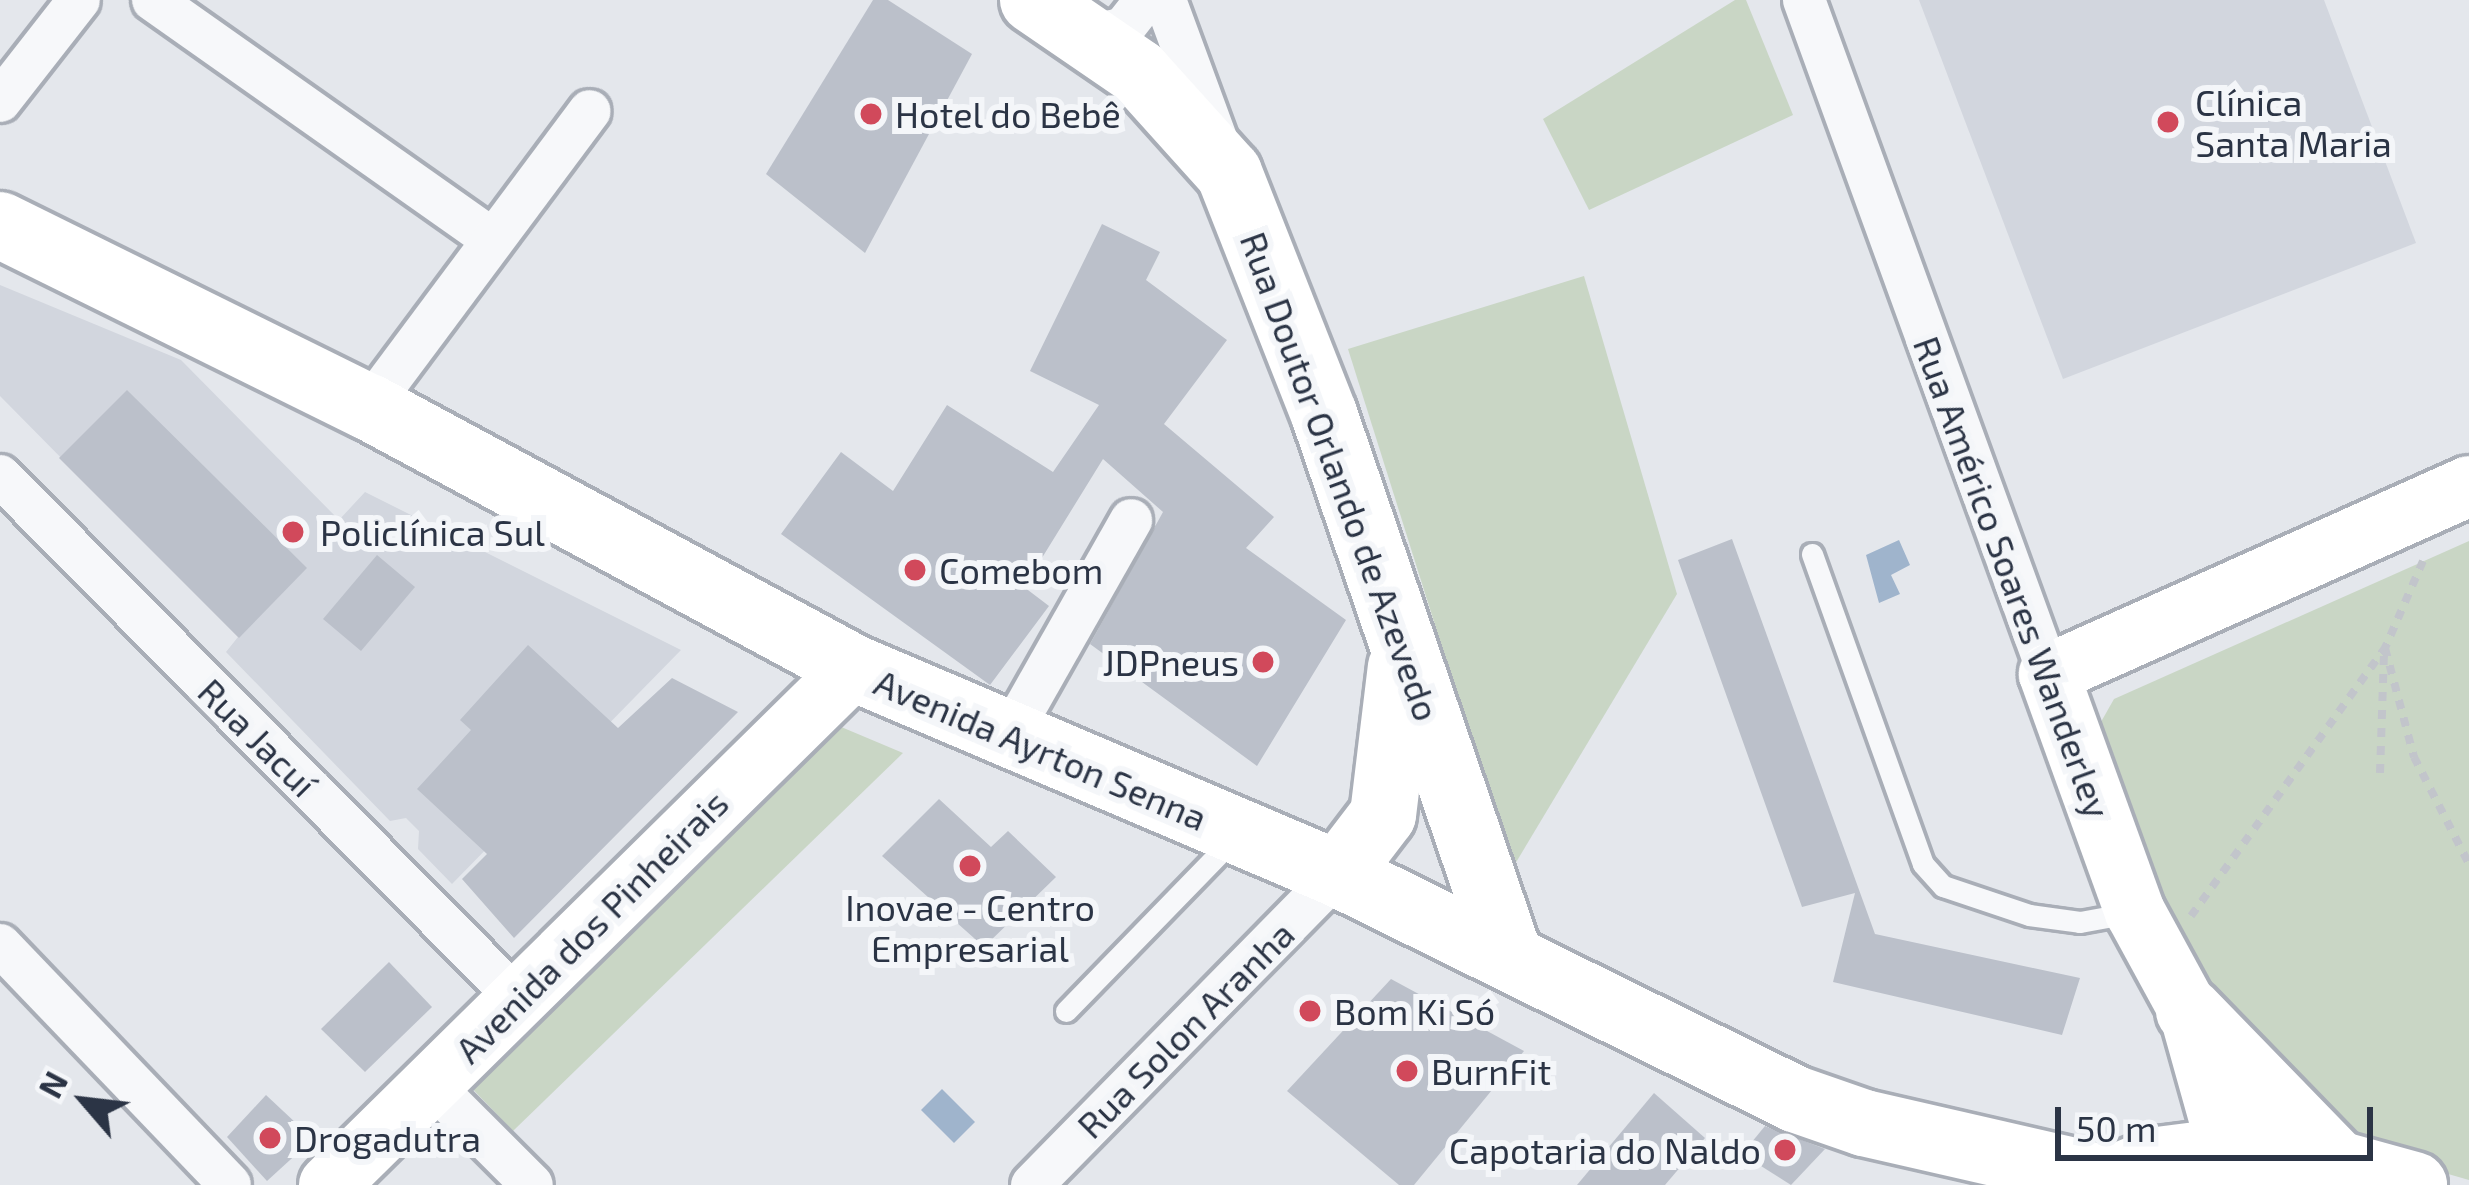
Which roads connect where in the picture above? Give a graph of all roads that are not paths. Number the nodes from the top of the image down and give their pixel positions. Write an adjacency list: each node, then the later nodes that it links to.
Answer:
1 (79, 0): 8 (street)
2 (153, 0): 12 (street)
3 (1033, 0): 7 (main road)
4 (1146, 0): 7 (street)
5 (1165, 0): 10 (street, Rua Doutor Orlando de Azevedo)
6 (1804, 0): 20 (street, Rua Américo Soares Wanderley)
7 (1091, 35): 10 (main road)
8 (0, 101)
9 (590, 111): 12 (street)
10 (1229, 173): 18 (main road, Rua Doutor Orlando de Azevedo)
11 (0, 225): 13 (main road, Avenida Ayrton Senna)
12 (490, 238): 13 (street)
13 (369, 407): 19 (main road, Avenida Ayrton Senna)
14 (0, 476): 27 (street, Rua Jacuí)
15 (2469, 486): 20 (main road)
16 (1131, 520): 21 (street)
17 (1812, 554): 24 (lane)
18 (1404, 651): 23 (main road); 26 (main road, Rua Doutor Orlando de Azevedo)
19 (854, 668): 21 (main road, Avenida Ayrton Senna); 27 (main road, Avenida dos Pinheirais)
20 (2049, 674): 24 (main road, Rua Américo Soares Wanderley)
21 (1009, 736): 22 (main road, Avenida Ayrton Senna)
22 (1239, 833): 23 (main road, Avenida Ayrton Senna); 28 (lane)
23 (1338, 874): 26 (main road, Avenida Ayrton Senna); 37 (street, Rua Solon Aranha)
24 (2161, 918): 29 (main road, Rua Américo Soares Wanderley)
25 (0, 945): 34 (street)
26 (1509, 955): 33 (main road, Avenida Ayrton Senna)
27 (516, 998): 30 (main road, Avenida dos Pinheirais)
28 (1066, 1010)
29 (2189, 1011): 31 (main road); 32 (main road, Rua Américo Soares Wanderley)
30 (431, 1085): 35 (main road, Avenida dos Pinheirais); 36 (street)
31 (2338, 1164): 32 (main road, Avenida Ayrton Senna); 38 (main road, Avenida Ayrton Senna)
32 (2224, 1174): 33 (main road, Avenida Ayrton Senna)
33 (2127, 1181)
34 (230, 1185)
35 (329, 1185)
36 (532, 1185)
37 (1032, 1185)
38 (2414, 1185)

